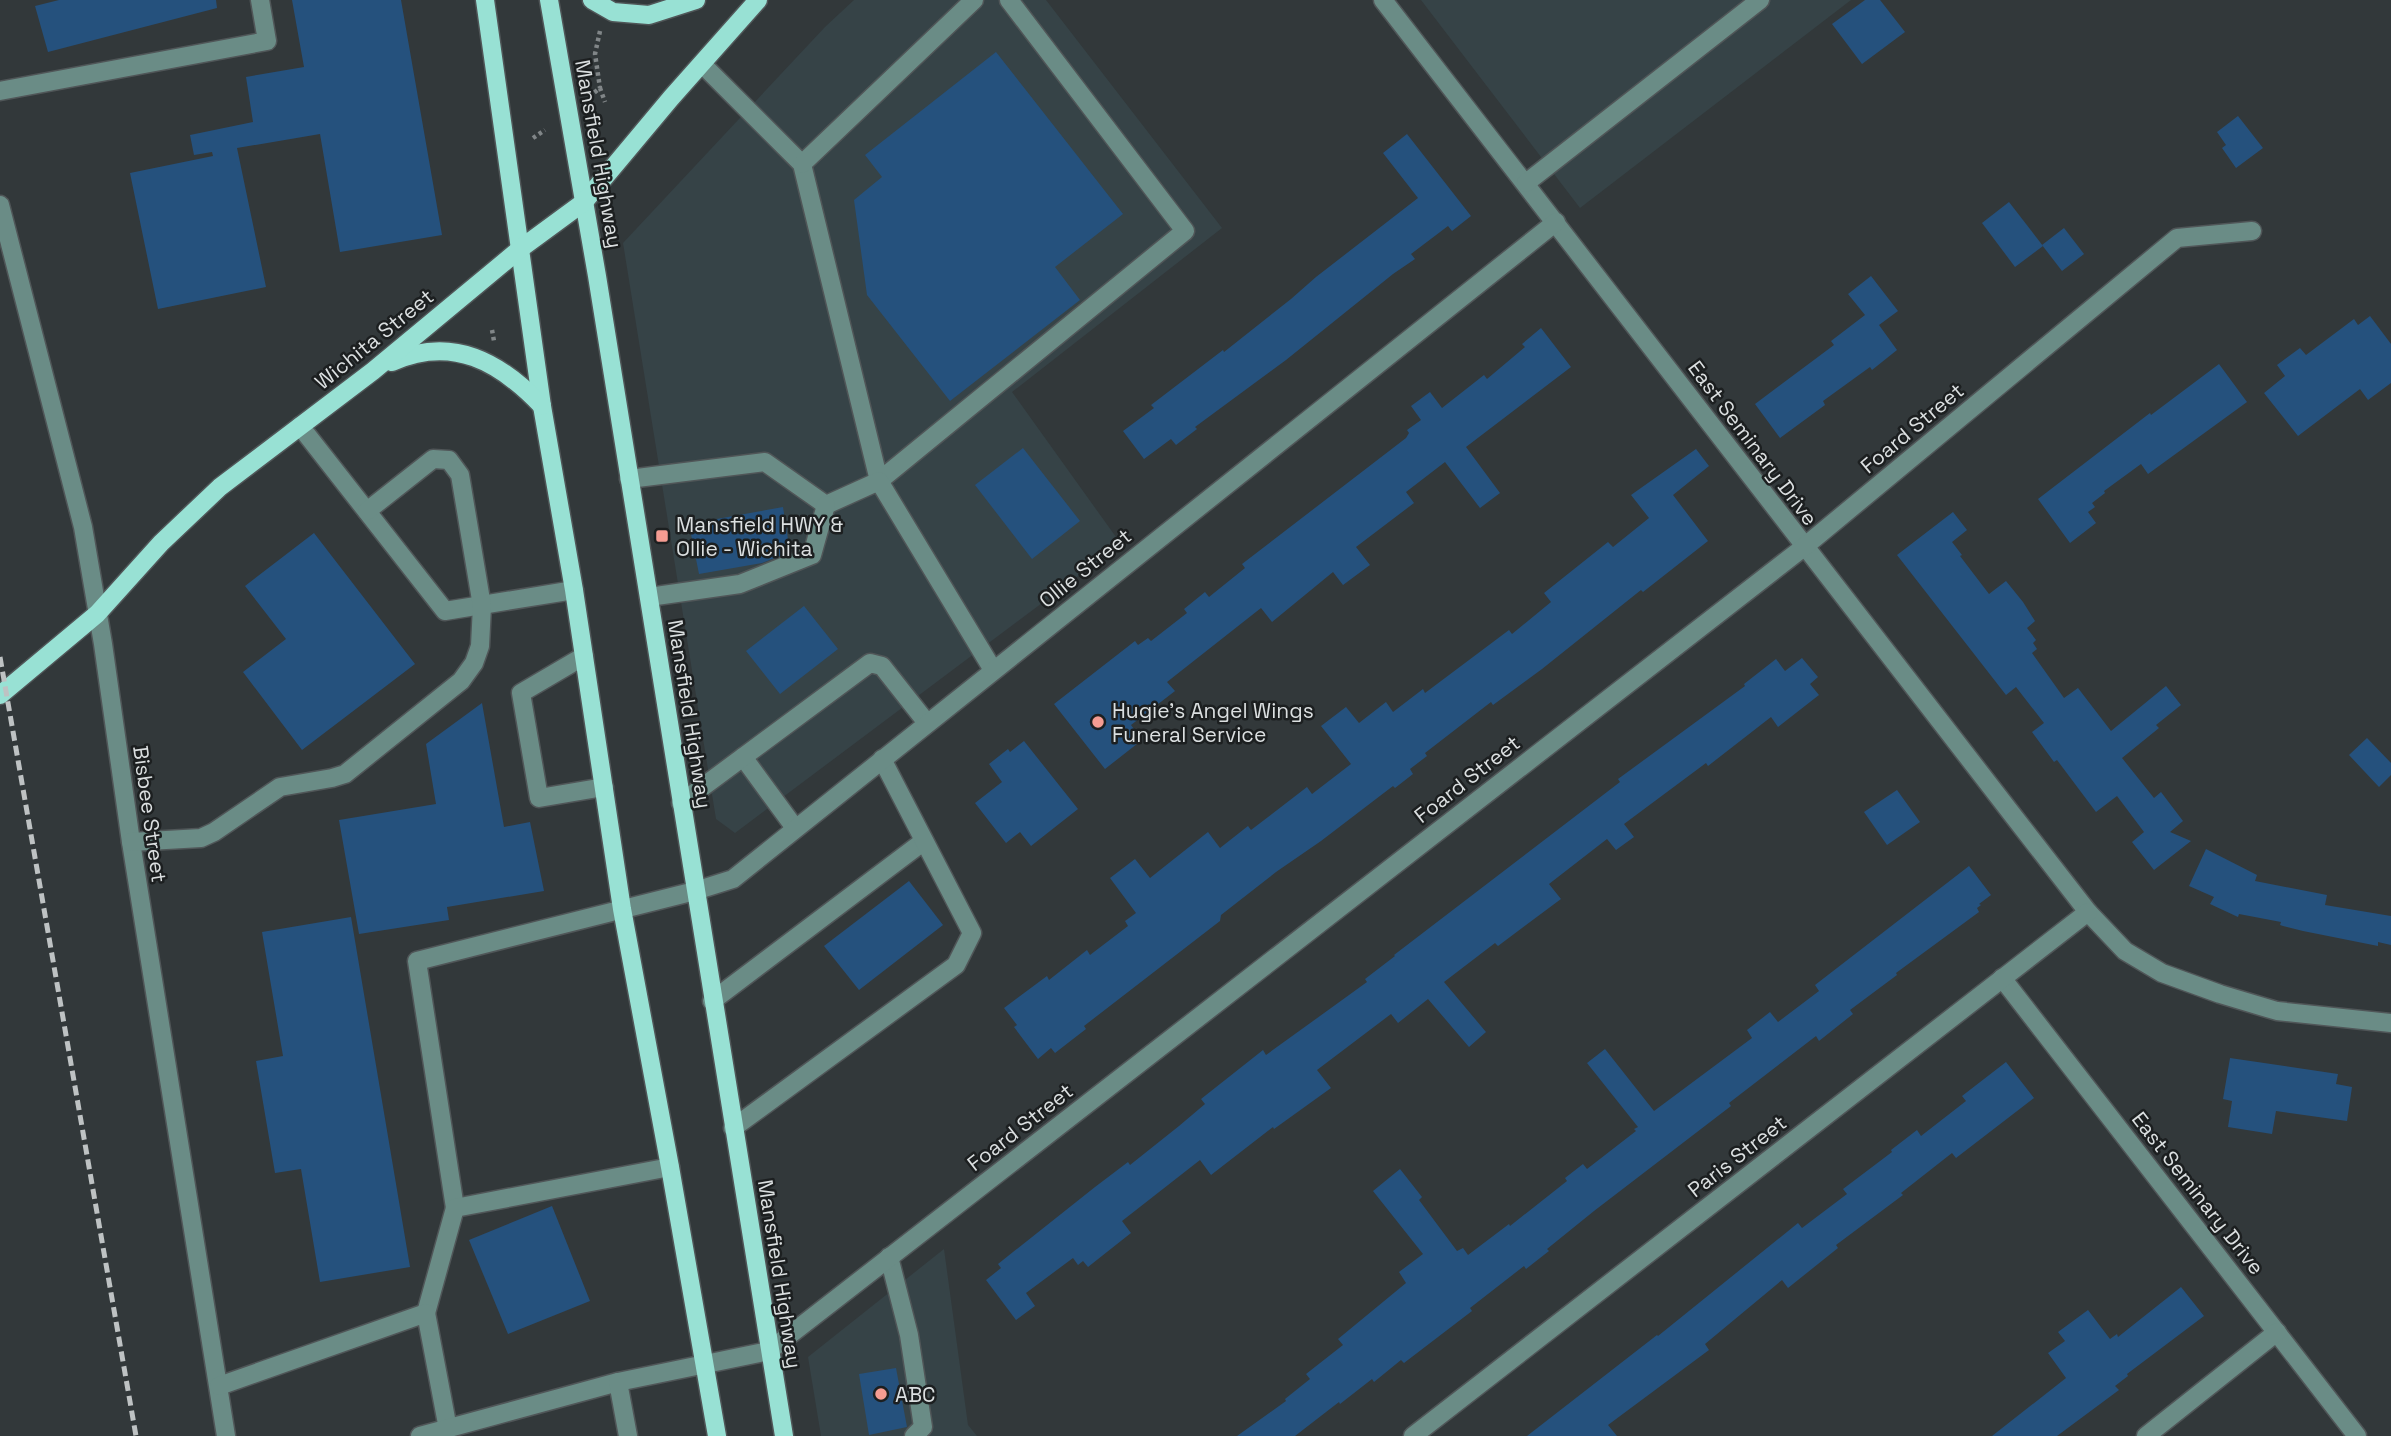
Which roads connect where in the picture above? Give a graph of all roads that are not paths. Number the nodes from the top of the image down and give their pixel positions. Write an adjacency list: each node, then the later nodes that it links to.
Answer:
1 (260, 0): 12 (street)
2 (485, 0): 19 (main road)
3 (549, 0): 15 (main road, Mansfield Highway)
4 (592, 0): 5 (main road)
5 (696, 0)
6 (758, 0): 11 (main road, Wichita Street)
7 (974, 0): 13 (street)
8 (1009, 0): 24 (street)
9 (1383, 0): 14 (street, East Seminary Drive)
10 (1760, 0): 14 (street)
11 (702, 64): 13 (street); 15 (main road, Wichita Street)
12 (0, 91)
13 (802, 164): 24 (street)
14 (1526, 183): 17 (street, East Seminary Drive)
15 (584, 202): 19 (main road, Wichita Street); 23 (main road, Mansfield Highway)
16 (0, 205): 31 (street, Bisbee Street)
17 (1556, 222): 27 (street, East Seminary Drive); 33 (street, Ollie Street)
18 (2252, 231): 27 (street, Foard Street)
19 (520, 249): 20 (main road, Wichita Street); 21 (main road)
20 (373, 371): 21 (main road); 22 (main road, Wichita Street)
21 (542, 406): 28 (main road)
22 (300, 426): 26 (street); 31 (main road, Wichita Street)
23 (629, 479): 25 (street); 29 (main road, Mansfield Highway)
24 (879, 481): 25 (street); 33 (street)
25 (825, 505): 29 (street)
26 (367, 511): 30 (street); 30 (street)
27 (1804, 547): 45 (street, East Seminary Drive); 52 (street, Foard Street)
28 (574, 590): 30 (street); 32 (main road)
29 (649, 597): 39 (main road, Mansfield Highway)
30 (482, 606): 42 (street)
31 (97, 614): 34 (main road, Wichita Street); 42 (street, Bisbee Street)
32 (584, 656): 38 (main road); 38 (street)
33 (993, 670): 35 (street, Ollie Street)
34 (0, 695)
35 (927, 723): 36 (street); 37 (street, Ollie Street)
36 (743, 757): 39 (street); 40 (street)
37 (882, 759): 40 (street, Ollie Street); 41 (street)
38 (604, 787): 44 (main road)
39 (681, 803): 43 (main road, Mansfield Highway)
40 (795, 828): 43 (street, Ollie Street)
41 (924, 841): 47 (street); 49 (street)
42 (131, 842): 58 (street, Bisbee Street)
43 (695, 891): 44 (street, Ollie Street); 47 (main road, Mansfield Highway)
44 (622, 909): 50 (main road); 51 (street, Ollie Street)
45 (2088, 912): 46 (street, Paris Street); 48 (street, East Seminary Drive)
46 (2002, 978): 54 (street, East Seminary Drive); 66 (street, Paris Street)
47 (712, 1001): 49 (main road, Mansfield Highway)
48 (2391, 1023)
49 (733, 1128): 55 (main road, Mansfield Highway)
50 (670, 1167): 51 (street); 56 (main road)
51 (455, 1208): 53 (street)
52 (889, 1257): 55 (street, Foard Street); 65 (street)
53 (426, 1313): 58 (street); 59 (street)
54 (2277, 1332): 67 (street); 68 (street, East Seminary Drive)
55 (769, 1351): 56 (street, Foard Street); 64 (main road, Mansfield Highway)
56 (704, 1365): 57 (street, Foard Street); 63 (main road)
57 (618, 1382): 59 (street, Foard Street); 62 (street)
58 (219, 1386): 60 (street, Bisbee Street)
59 (448, 1429): 61 (street, Foard Street)
60 (226, 1436)
61 (420, 1436)
62 (628, 1436)
63 (717, 1436)
64 (784, 1436)
65 (914, 1436)
66 (1413, 1436)
67 (2146, 1436)
68 (2357, 1436)

